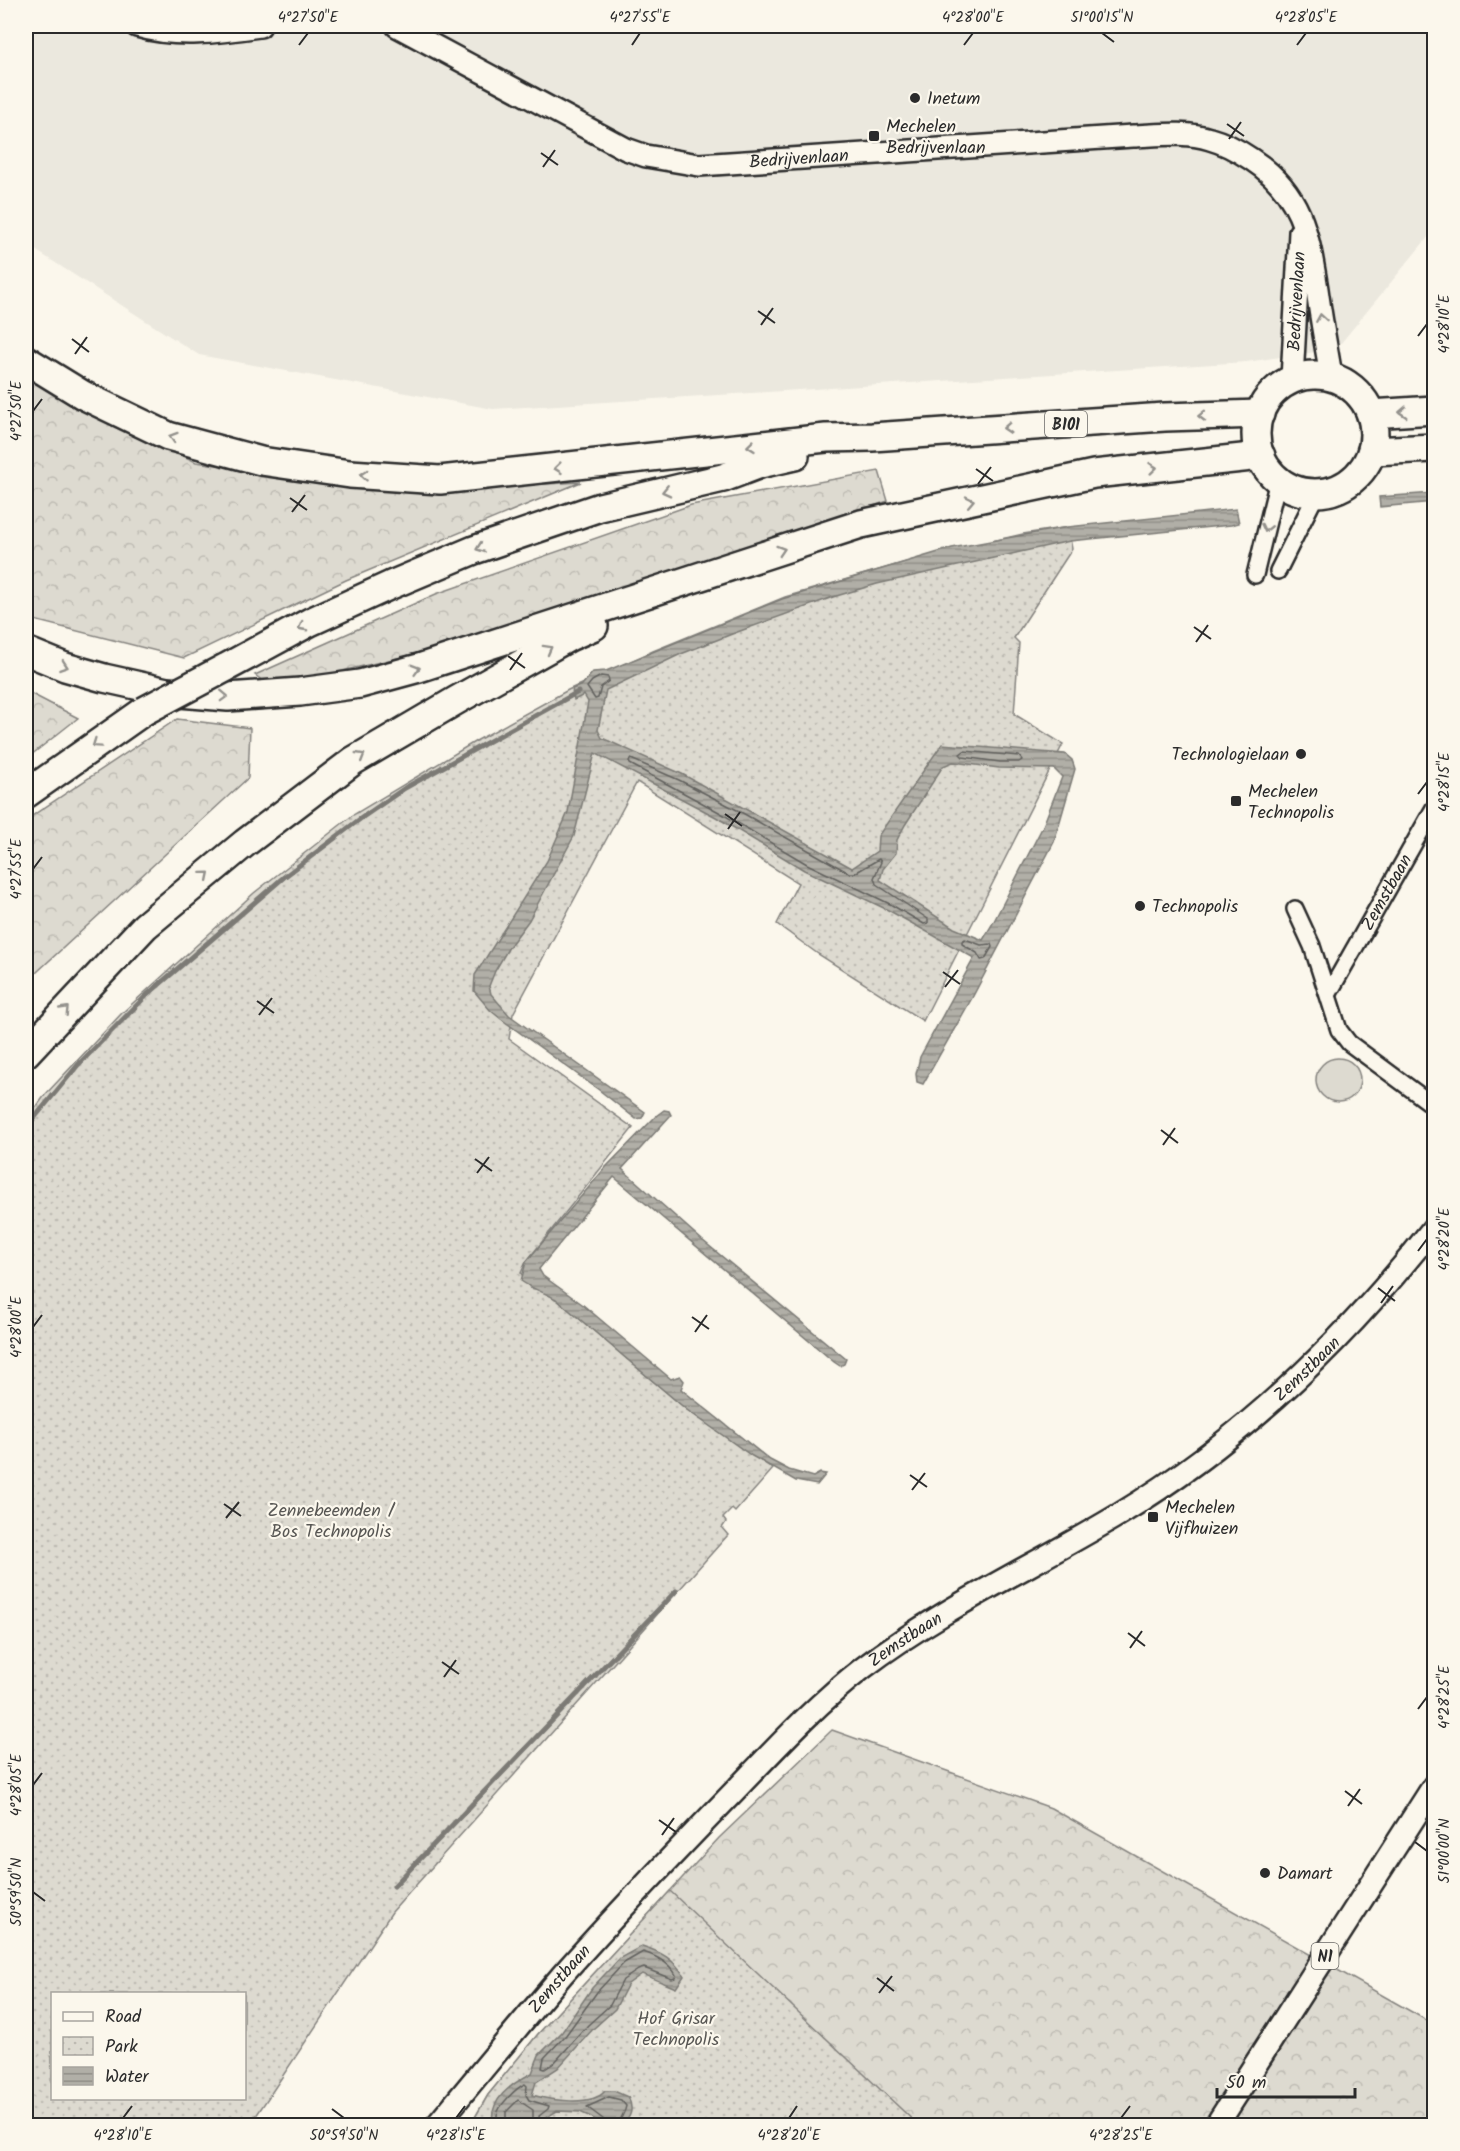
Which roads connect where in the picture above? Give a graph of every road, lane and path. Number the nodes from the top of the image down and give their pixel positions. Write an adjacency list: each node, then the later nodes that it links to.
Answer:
1 (137, 26): 2 (main road)
2 (260, 26)
3 (397, 26): 4 (main road, Bedrijvenlaan)
4 (1302, 223): 6 (main road, Bedrijvenlaan, one-way to 4); 7 (main road, Bedrijvenlaan)
5 (26, 360): 11 (highway, one-way to 5)
6 (1331, 375): 7 (highway); 10 (highway)
7 (1292, 379): 9 (highway)
8 (1434, 410): 10 (highway, one-way to 10)
9 (1260, 414): 11 (highway, B101, one-way to 11); 14 (highway)
10 (1371, 414): 13 (highway)
11 (872, 437): 21 (highway, one-way to 21, bridge)
12 (1434, 448): 13 (highway)
13 (1371, 451): 16 (highway)
14 (1261, 456): 15 (highway); 17 (highway, one-way to 14)
15 (1278, 480): 16 (highway); 19 (street, one-way to 19)
16 (1317, 493): 18 (street)
17 (726, 567): 20 (highway, one-way to 17); 25 (highway, one-way to 17)
18 (1278, 571)
19 (1255, 575)
20 (26, 651)
21 (26, 794)
22 (1434, 808): 24 (street, Zemstbaan)
23 (1295, 909): 24 (street)
24 (1329, 993): 26 (street)
25 (26, 1053)
26 (1434, 1106)
27 (1434, 1227): 29 (main road, Zemstbaan)
28 (1434, 1786): 30 (main road, N1)
29 (436, 2126)
30 (1216, 2126)

